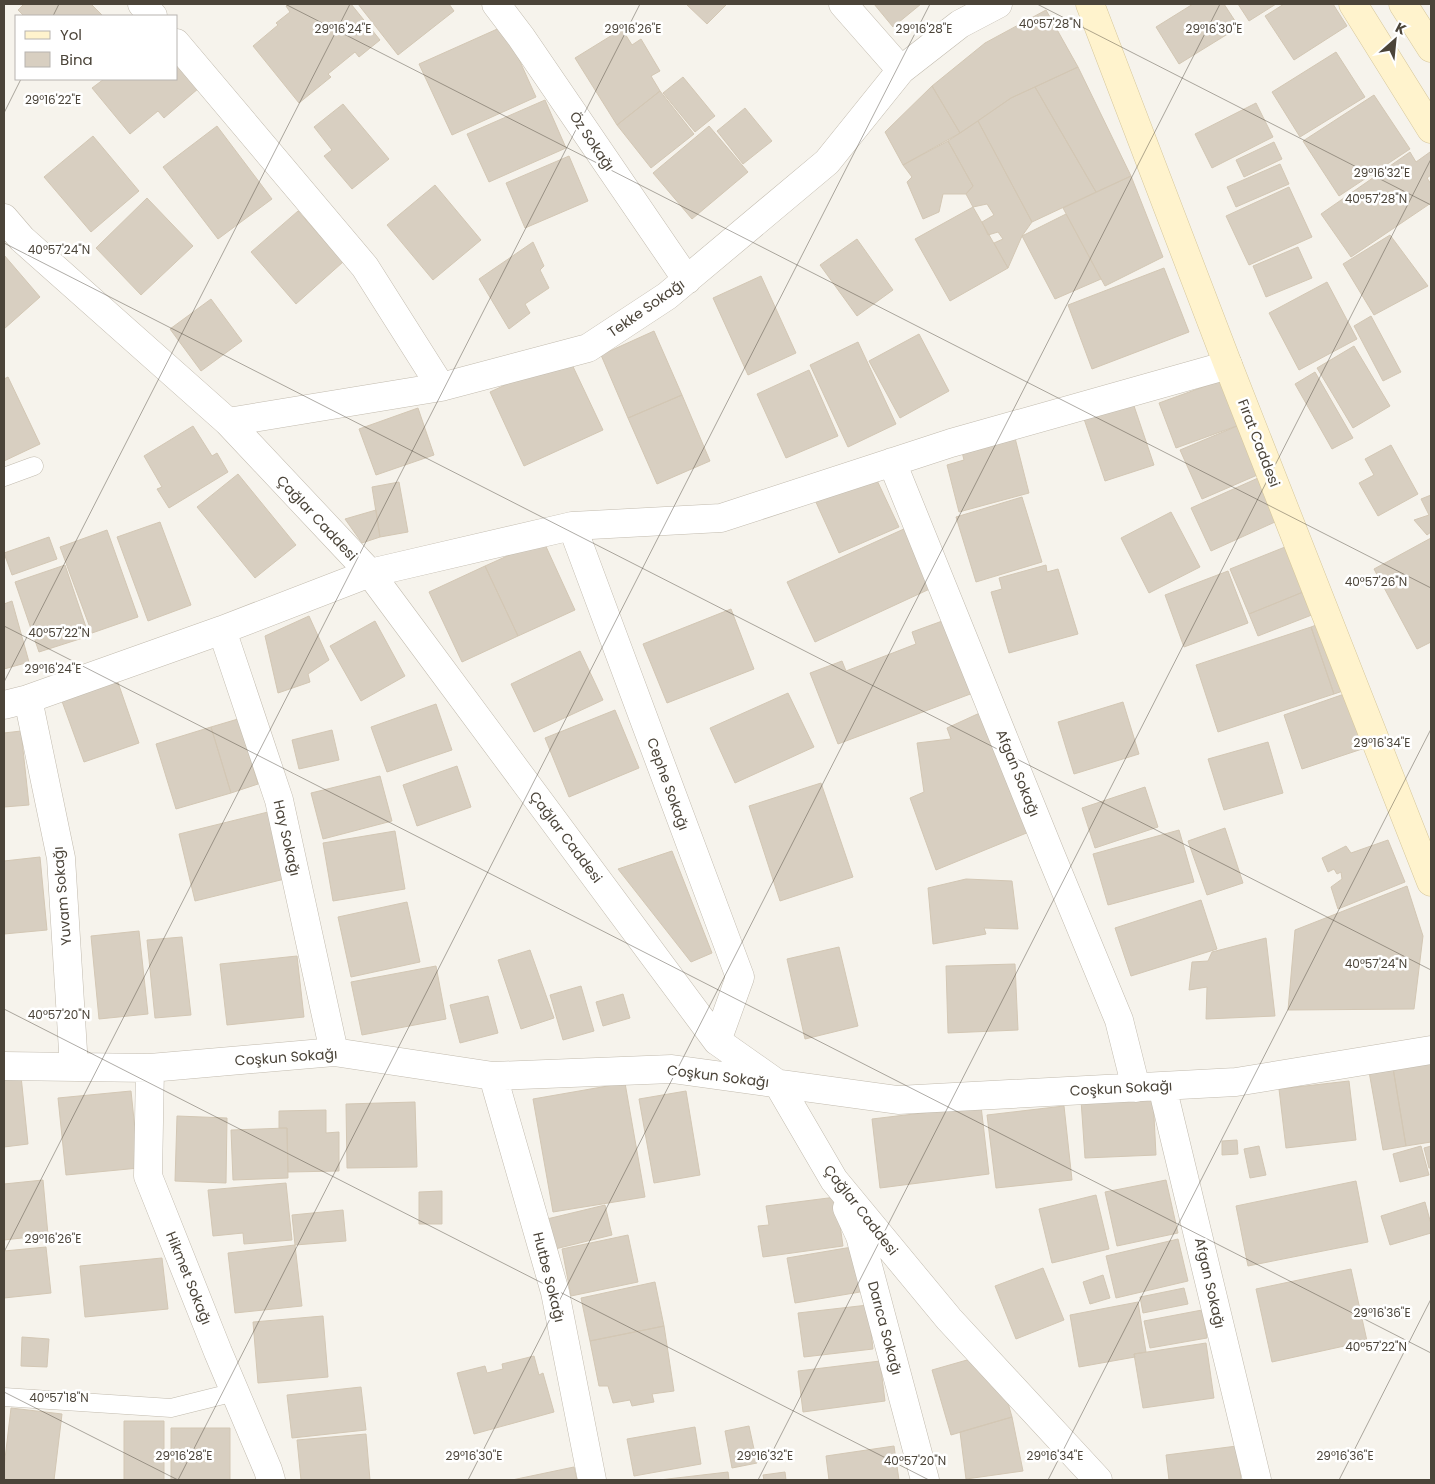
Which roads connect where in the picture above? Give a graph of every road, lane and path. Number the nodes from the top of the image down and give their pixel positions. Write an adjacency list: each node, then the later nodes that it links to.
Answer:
1 (142, 4): 8 (street)
2 (496, 4): 14 (street, Öz Sokağı)
3 (843, 4): 11 (street)
4 (998, 4): 11 (street, Tekke Sokağı)
5 (1090, 4): 15 (street, Fırat Caddesi)
6 (1353, 4): 12 (street)
7 (1403, 4): 10 (street)
8 (152, 15)
9 (178, 45): 16 (street)
10 (1431, 48)
11 (901, 70): 14 (street, Tekke Sokağı)
12 (1431, 129)
13 (4, 218): 17 (street, Çağlar Caddesi)
14 (687, 280): 16 (street, Tekke Sokağı)
15 (1228, 365): 18 (street); 25 (street, Fırat Caddesi)
16 (441, 387): 17 (street, Tekke Sokağı)
17 (228, 422): 22 (street, Çağlar Caddesi)
18 (892, 462): 21 (street); 35 (street, Afgan Sokağı)
19 (34, 466): 20 (lane)
20 (4, 478)
21 (572, 526): 22 (street); 26 (street, Cephe Sokağı)
22 (370, 574): 23 (street); 26 (street, Çağlar Caddesi)
23 (222, 630): 24 (street); 28 (street, Hay Sokağı)
24 (16, 702): 30 (street, Yuvam Sokağı)
25 (1431, 882)
26 (717, 1041): 33 (street, Çağlar Caddesi)
27 (1431, 1050): 34 (street, Coşkun Sokağı)
28 (334, 1052): 31 (street, Coşkun Sokağı); 32 (street, Coşkun Sokağı)
29 (4, 1066): 30 (street, Coşkun Sokağı)
30 (74, 1067): 31 (street, Coşkun Sokağı)
31 (150, 1068): 37 (street, Hikmet Sokağı)
32 (493, 1076): 33 (street, Coşkun Sokağı); 40 (street, Hutbe Sokağı)
33 (778, 1084): 35 (street, Coşkun Sokağı); 36 (street, Çağlar Caddesi)
34 (1162, 1086): 35 (street, Coşkun Sokağı); 43 (street, Afgan Sokağı)
35 (1136, 1088)
36 (834, 1180): 41 (street, Darıca Sokağı); 42 (street, Çağlar Caddesi)
37 (235, 1392): 38 (lane); 39 (street, Hikmet Sokağı)
38 (4, 1397)
39 (270, 1480)
40 (592, 1480)
41 (925, 1480)
42 (1098, 1480)
43 (1257, 1480)

